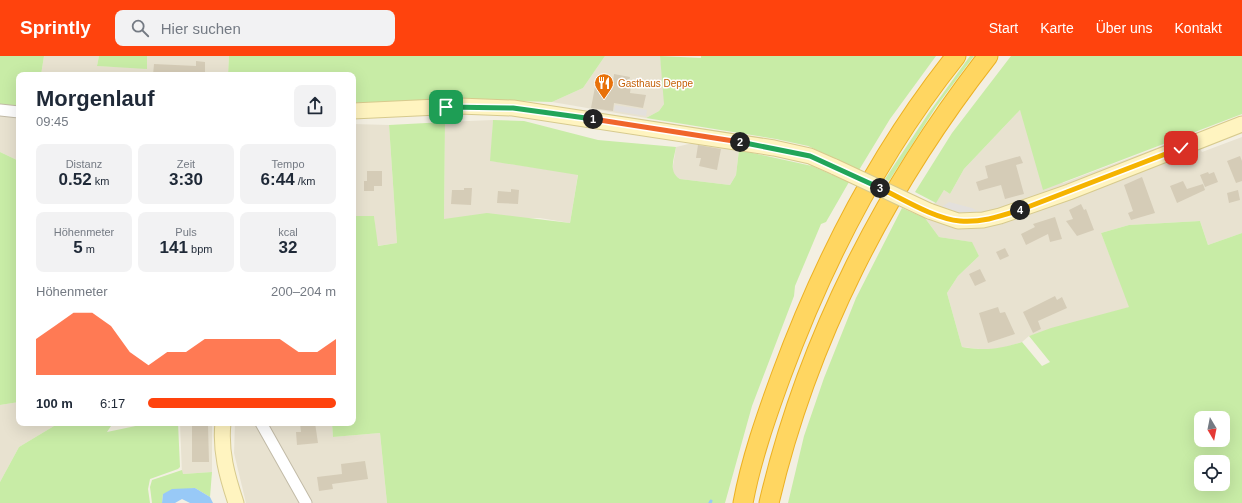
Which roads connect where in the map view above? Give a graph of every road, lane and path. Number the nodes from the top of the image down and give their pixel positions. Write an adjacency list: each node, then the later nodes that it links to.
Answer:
1 (956, 56): 11 (highway)
2 (988, 56): 12 (highway)
3 (0, 110): 5 (street)
4 (356, 111): 6 (main road, bridge)
5 (16, 112)
6 (1242, 124)
7 (224, 426): 9 (main road)
8 (263, 426): 10 (street)
9 (236, 503)
10 (306, 503)
11 (743, 503)
12 (769, 503)

